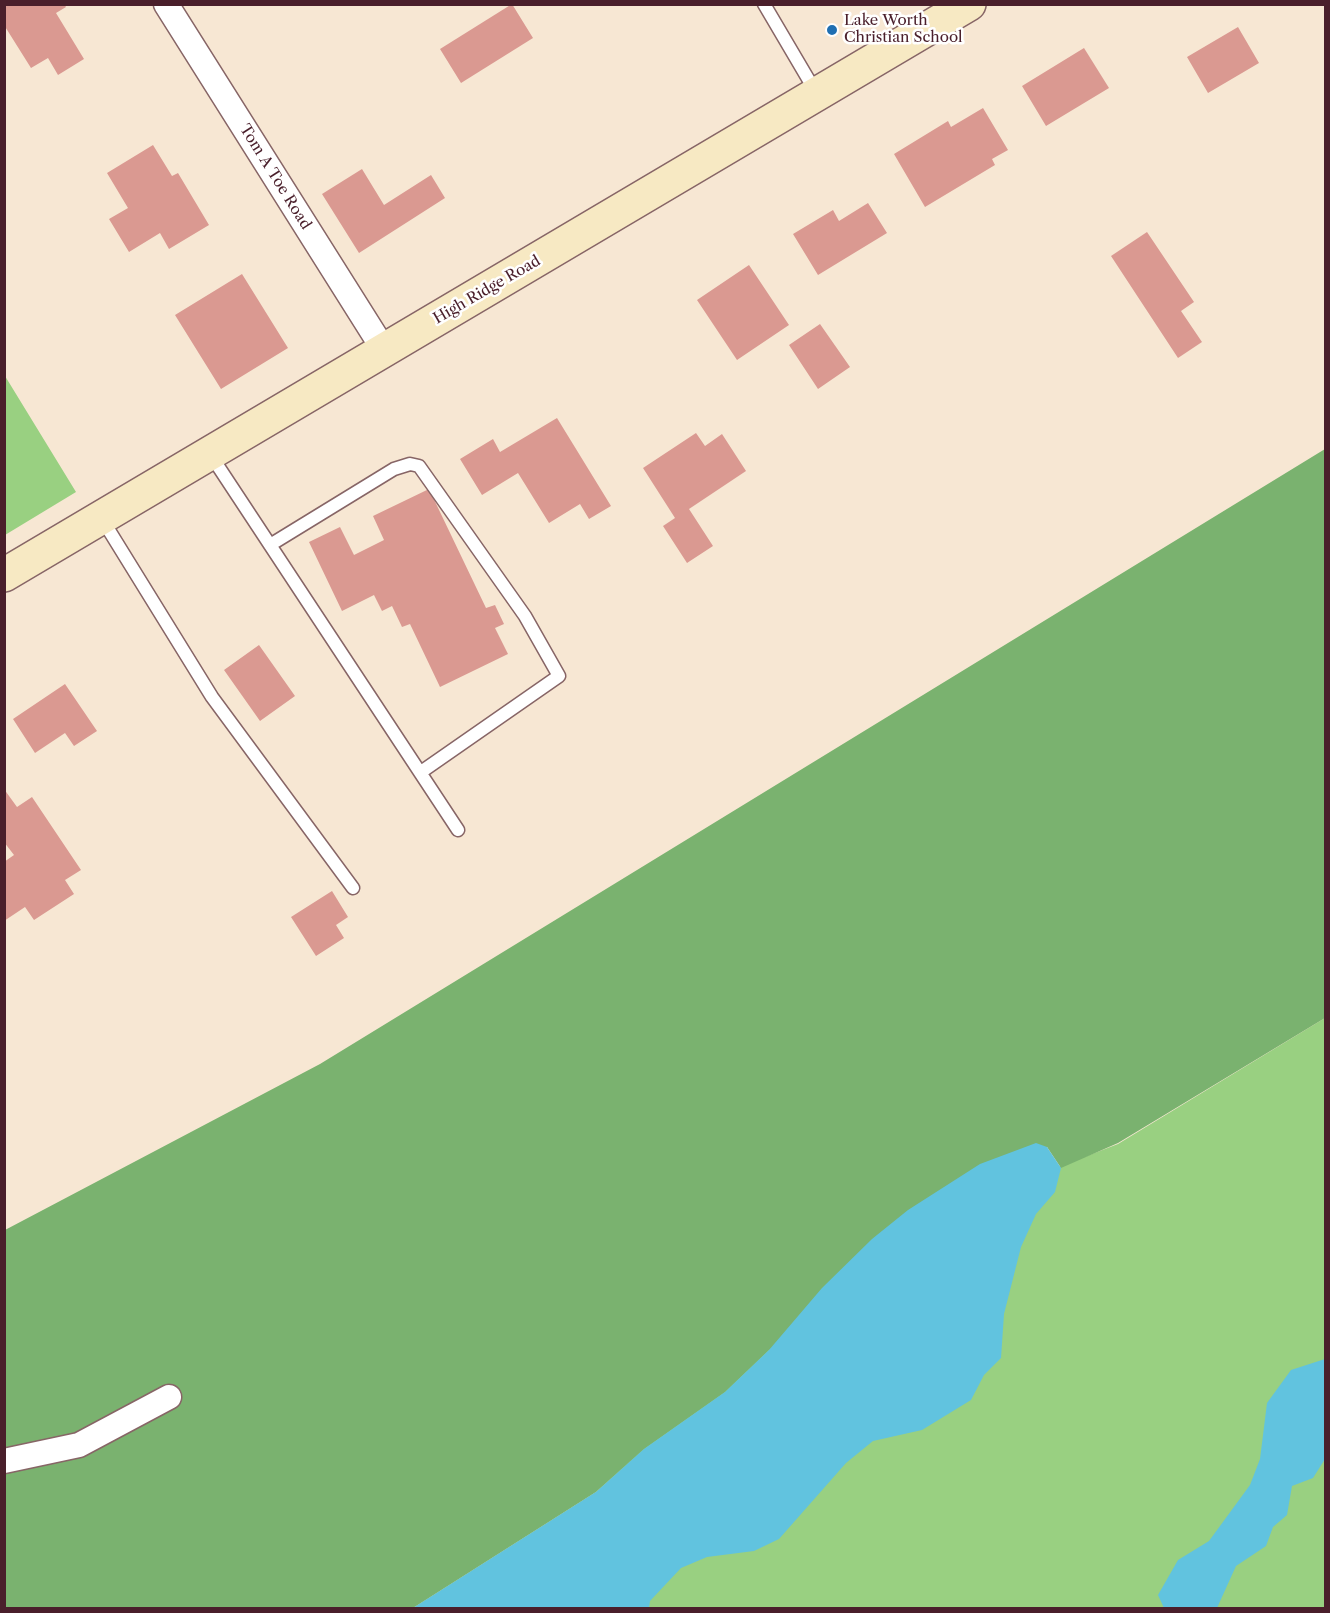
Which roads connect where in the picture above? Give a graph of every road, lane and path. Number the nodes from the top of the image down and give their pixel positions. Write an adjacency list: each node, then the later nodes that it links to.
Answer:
1 (166, 4): 5 (street, Tom A Toe Road)
2 (764, 4): 4 (lane)
3 (957, 8): 4 (street, High Ridge Road)
4 (818, 95): 5 (street, High Ridge Road)
5 (384, 350): 6 (street, High Ridge Road)
6 (210, 453): 7 (street, High Ridge Road); 8 (lane)
7 (102, 518): 9 (street, High Ridge Road); 12 (lane)
8 (270, 545): 10 (lane); 10 (lane)
9 (4, 575)
10 (421, 772): 11 (lane)
11 (458, 830)
12 (353, 888)
13 (169, 1397): 14 (street)
14 (4, 1461)

